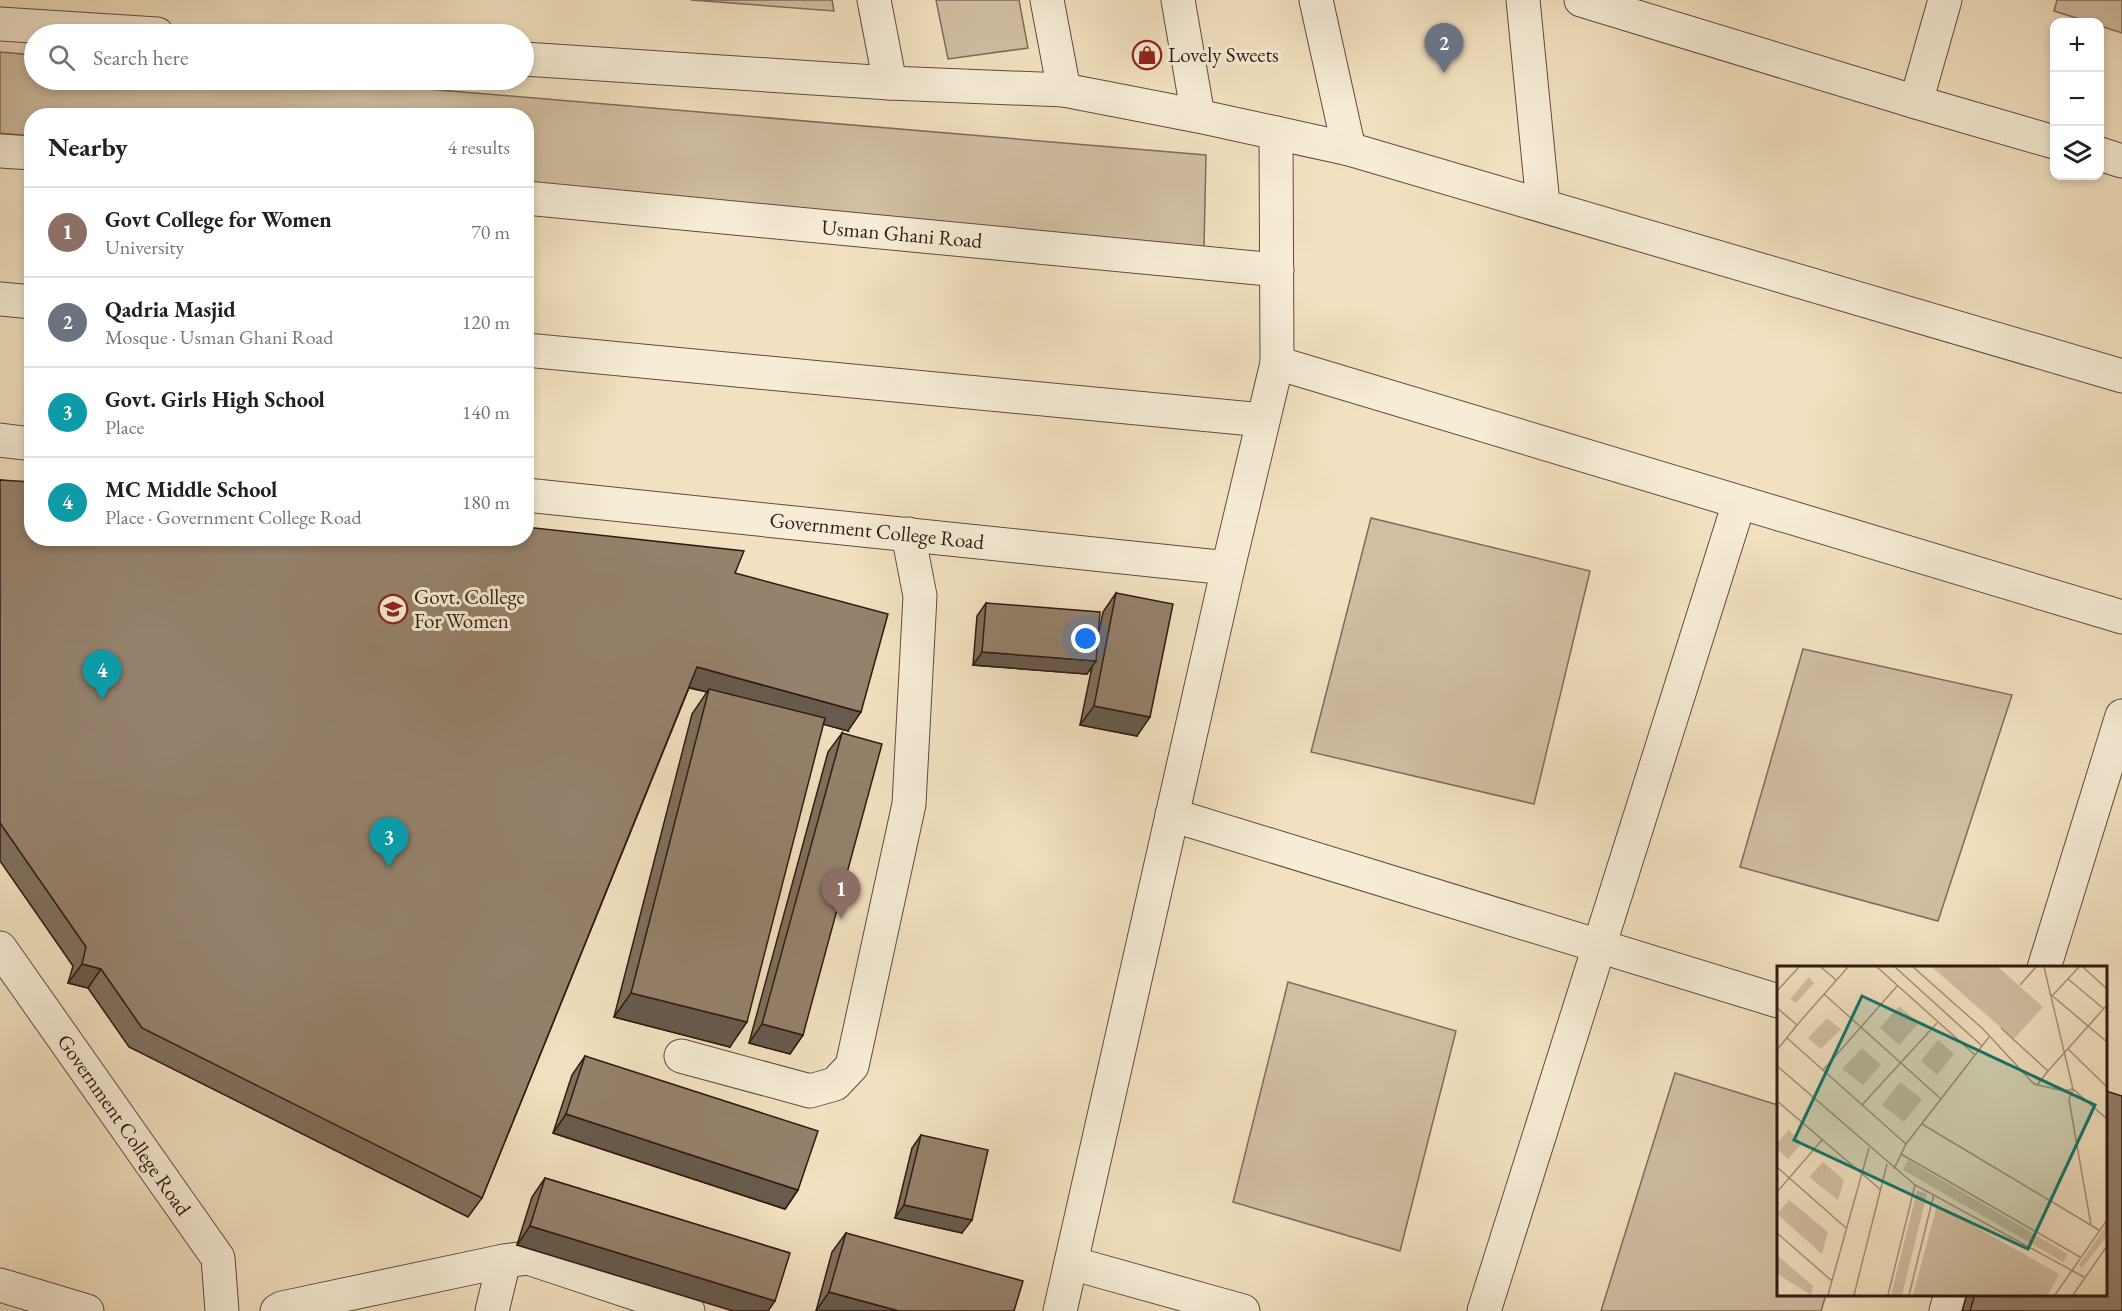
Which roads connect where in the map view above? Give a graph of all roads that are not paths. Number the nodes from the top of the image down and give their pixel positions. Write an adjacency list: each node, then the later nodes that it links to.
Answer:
1 (874, 0): 11 (street)
2 (1047, 0): 12 (street)
3 (1178, 0): 14 (street)
4 (1316, 0): 17 (street)
5 (1523, 0): 23 (street)
6 (1581, 0): 13 (street)
7 (1945, 0): 13 (street)
8 (0, 24): 9 (street)
9 (24, 26)
10 (534, 60): 11 (street)
11 (890, 83): 12 (street)
12 (1064, 90): 14 (street)
13 (1916, 102): 16 (street)
14 (1198, 116): 15 (street)
15 (1276, 133): 17 (street); 24 (street)
16 (2050, 141)
17 (1349, 149): 23 (street)
18 (0, 151): 19 (street)
19 (24, 152)
20 (2104, 155): 21 (street)
21 (2122, 161)
22 (534, 199): 24 (street, Usman Ghani Road)
23 (1543, 204): 29 (street)
24 (1277, 270): 28 (street)
25 (0, 299): 26 (street)
26 (24, 301)
27 (534, 351): 30 (street)
28 (1277, 363): 30 (street); 34 (street)
29 (2122, 376)
30 (1263, 420): 36 (street)
31 (0, 440): 32 (street)
32 (24, 443)
33 (534, 496): 35 (street, Government College Road)
34 (1739, 503): 37 (street); 40 (street)
35 (908, 534): 36 (street, Government College Road); 44 (street)
36 (1228, 568): 39 (street)
37 (2122, 616)
38 (2122, 716): 42 (street)
39 (1172, 815): 40 (street); 46 (street)
40 (1599, 946): 43 (street); 56 (street)
41 (0, 948): 50 (street, Government College Road)
42 (2045, 966)
43 (1777, 1000)
44 (681, 1056)
45 (504, 1261): 51 (street); 52 (street); 53 (street)
46 (1071, 1263): 54 (street); 55 (street)
47 (0, 1285): 49 (street)
48 (1950, 1296): 57 (street)
49 (87, 1311)
50 (222, 1311)
51 (278, 1311)
52 (492, 1311)
53 (688, 1311)
54 (1060, 1311)
55 (1243, 1311)
56 (1484, 1311)
57 (1946, 1311)

